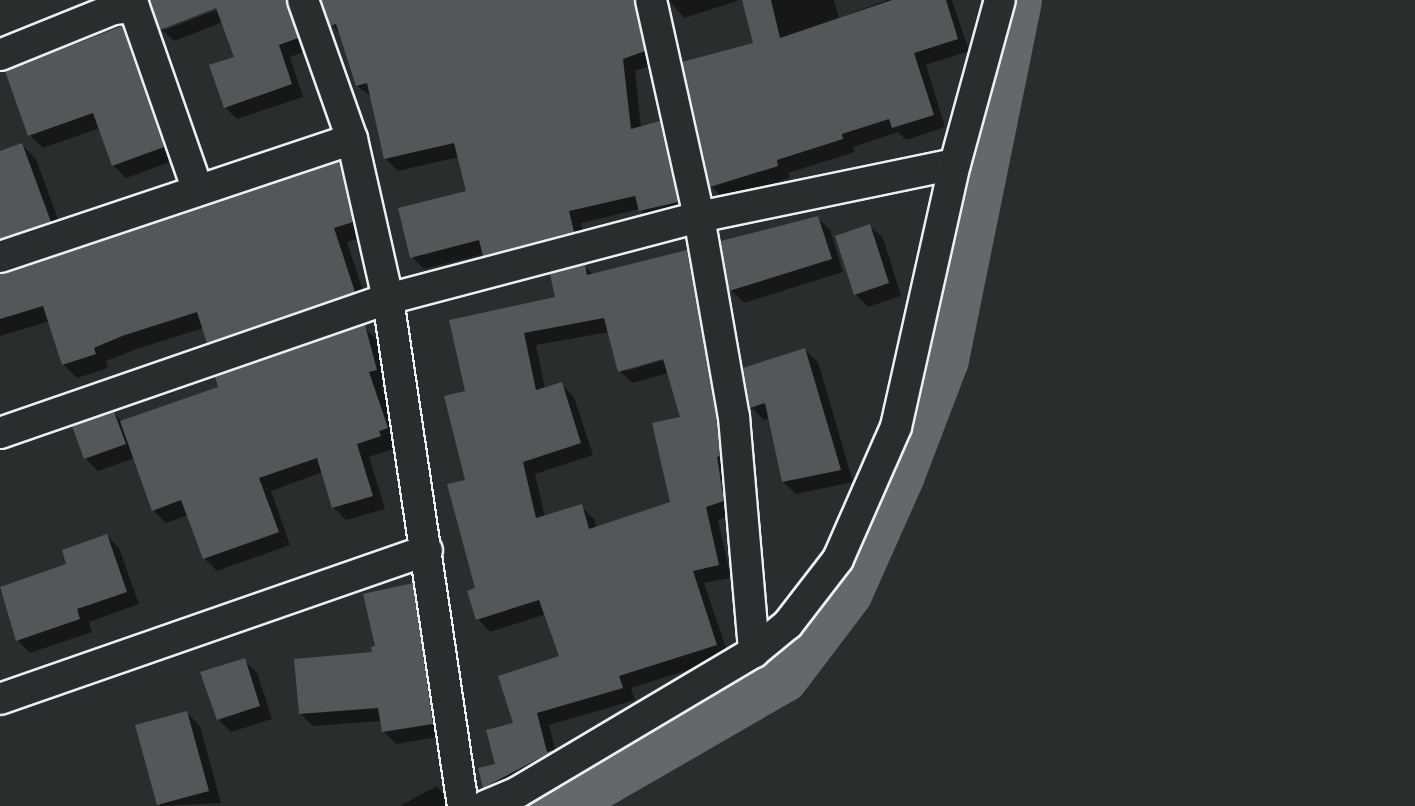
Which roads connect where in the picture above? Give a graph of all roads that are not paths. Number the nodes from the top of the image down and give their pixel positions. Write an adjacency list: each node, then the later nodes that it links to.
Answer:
1 (303, 0): 5 (street)
2 (651, 0): 8 (street)
3 (1000, 0): 6 (street)
4 (0, 55): 7 (street)
5 (351, 139): 7 (street); 10 (street)
6 (955, 164): 8 (street); 13 (street)
7 (197, 188): 9 (street)
8 (699, 217): 10 (street); 13 (street)
9 (0, 256)
10 (388, 298): 11 (street); 12 (street)
11 (0, 433)
12 (427, 550): 14 (street); 15 (street)
13 (754, 652): 16 (street)
14 (0, 699)
15 (463, 806)
16 (485, 806)

